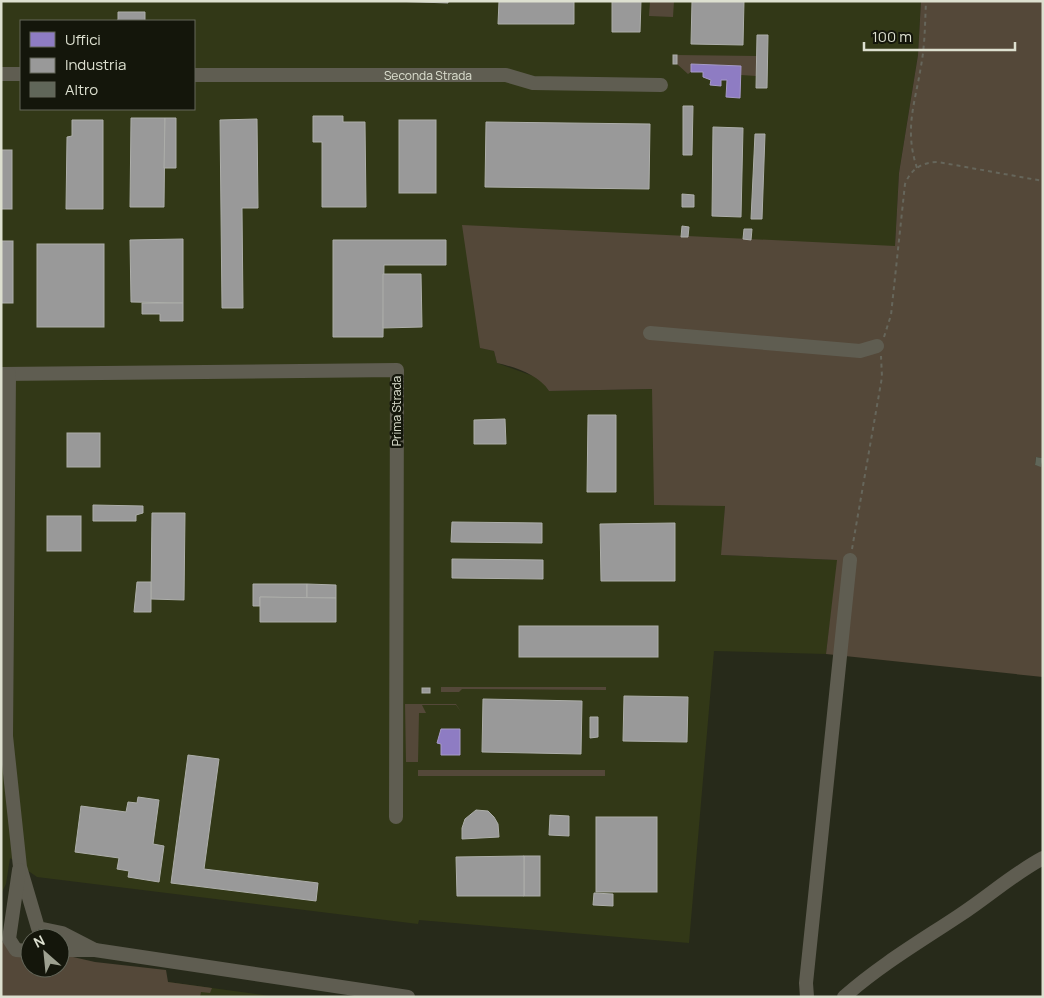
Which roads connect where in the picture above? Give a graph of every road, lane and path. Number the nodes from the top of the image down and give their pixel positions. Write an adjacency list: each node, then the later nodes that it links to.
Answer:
1 (926, 1): 6 (path)
2 (1, 74): 3 (street)
3 (20, 74)
4 (195, 75): 5 (street, Seconda Strada)
5 (661, 85)
6 (917, 168): 7 (path); 9 (path)
7 (1043, 181)
8 (650, 333): 9 (street)
9 (877, 346): 11 (path)
10 (5, 374): 12 (street, Prima Strada); 14 (street)
11 (850, 560): 29 (street)
12 (396, 816)
13 (1043, 858): 30 (street)
14 (20, 867): 15 (street); 16 (street)
15 (32, 906): 18 (street); 19 (street)
16 (5, 923): 17 (street); 23 (street)
17 (35, 928)
18 (39, 928)
19 (56, 928)
20 (70, 938): 27 (street)
21 (1, 941): 24 (street)
22 (1, 947): 25 (street)
23 (20, 947)
24 (20, 949)
25 (20, 950)
26 (70, 950): 27 (street)
27 (95, 950): 28 (street)
28 (408, 997)
29 (807, 997)
30 (844, 997)

